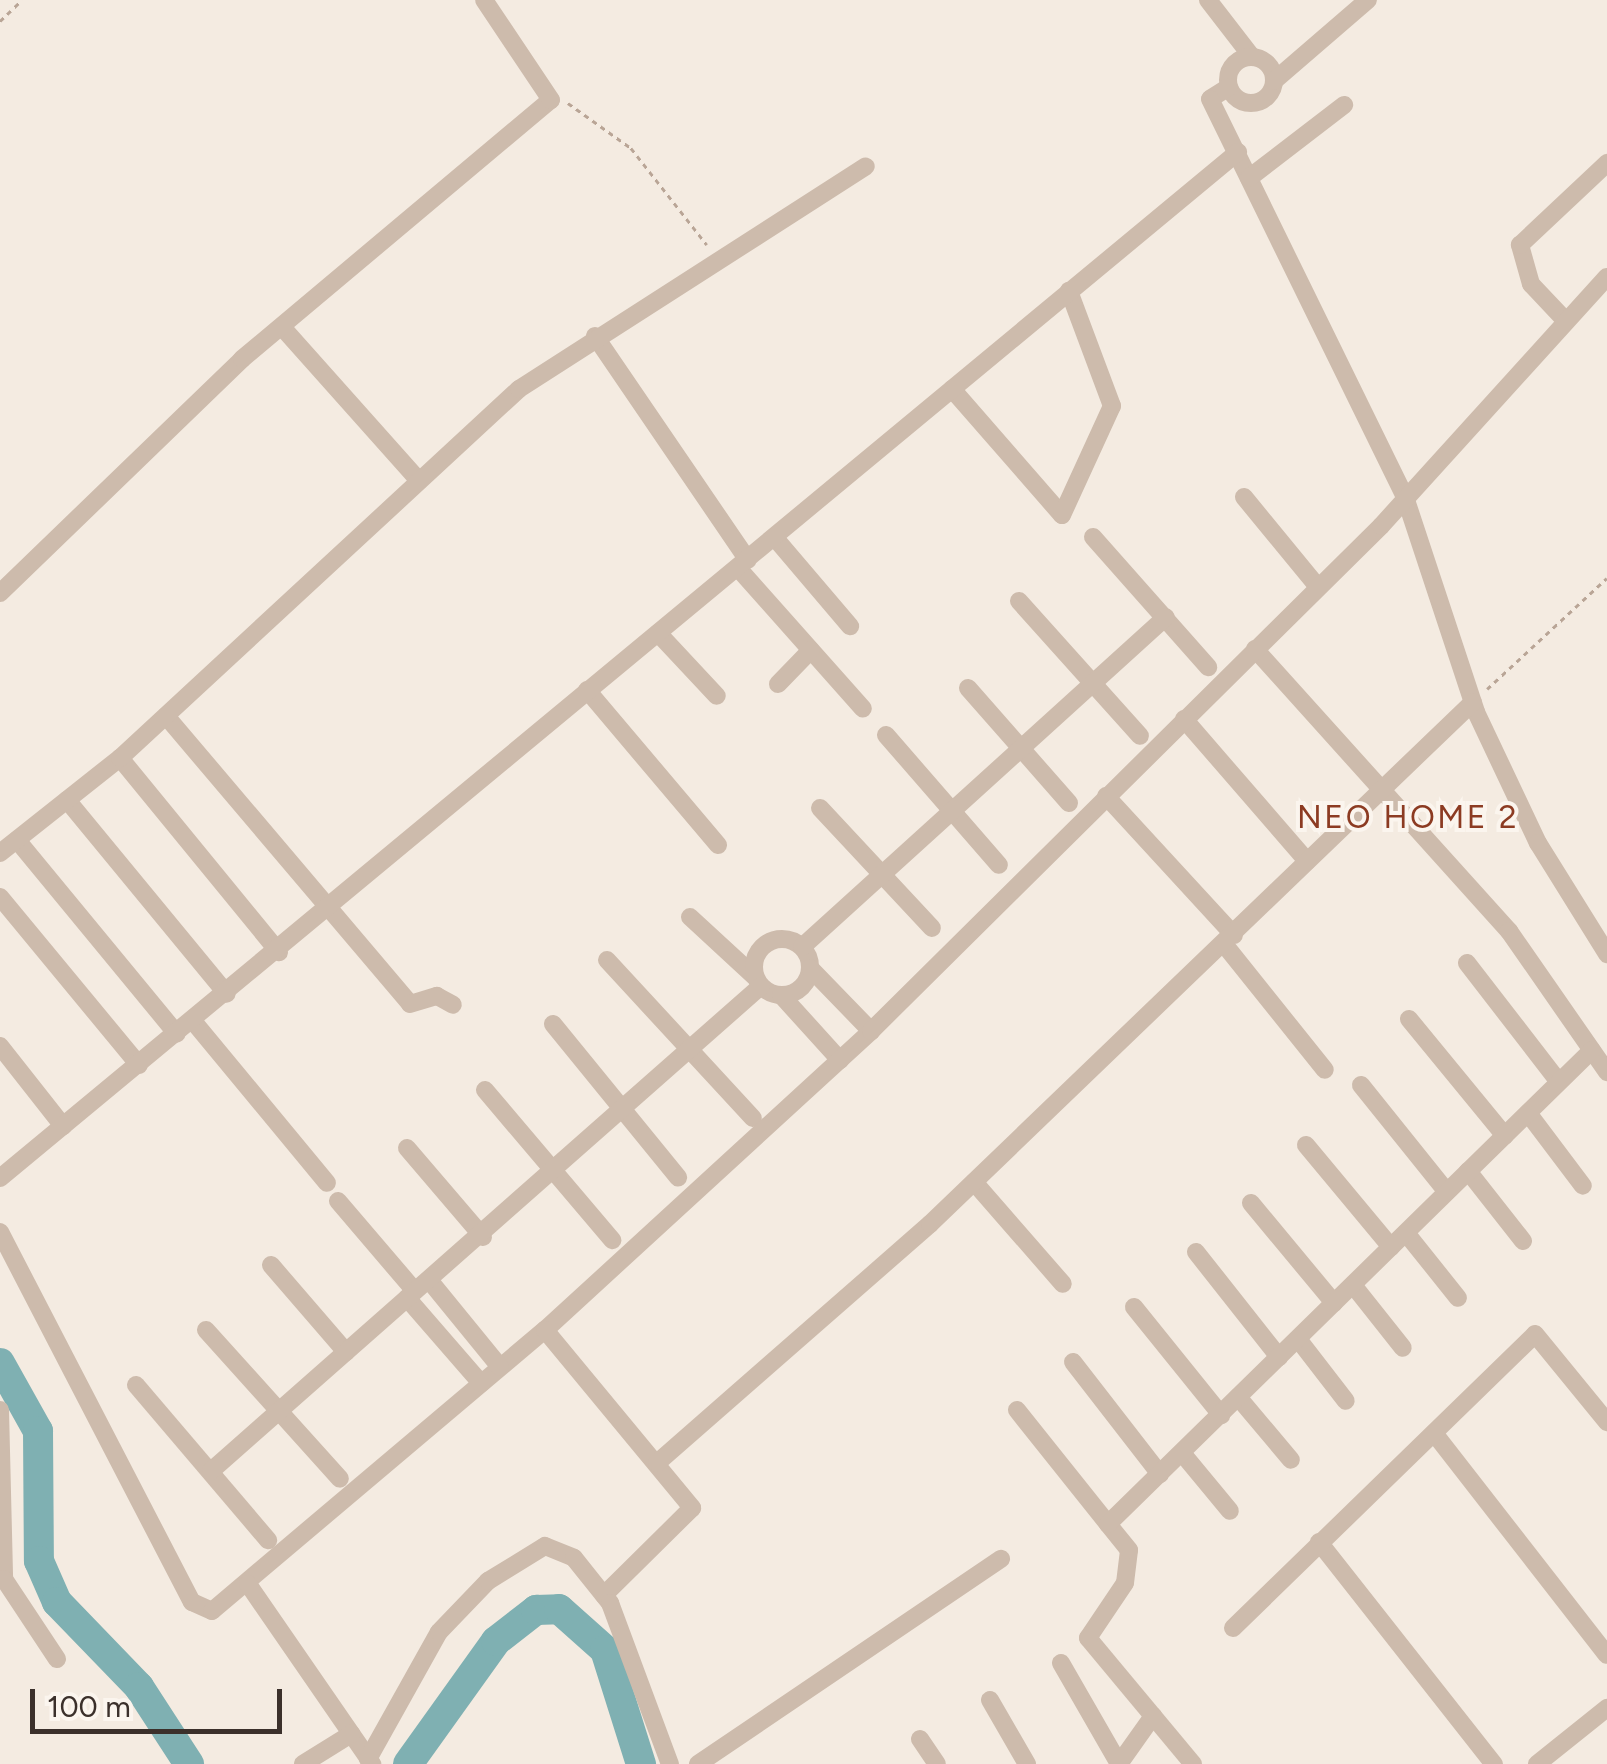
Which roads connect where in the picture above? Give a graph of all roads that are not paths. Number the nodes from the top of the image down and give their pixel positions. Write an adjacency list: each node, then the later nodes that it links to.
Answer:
1 (484, 0): 15 (street)
2 (1208, 0): 4 (street)
3 (1368, 0): 5 (street)
4 (1252, 56): 5 (street); 6 (street)
5 (1274, 81): 6 (street)
6 (1230, 87): 8 (street)
7 (1344, 105): 11 (street)
8 (1238, 152): 11 (street); 13 (street)
9 (1607, 162): 14 (street)
10 (866, 166): 16 (street)
11 (1248, 178): 20 (street)
12 (1607, 277): 14 (street)
13 (1069, 291): 17 (street); 17 (street)
14 (1564, 320): 20 (street)
15 (282, 327): 18 (street); 25 (street)
16 (595, 336): 18 (street); 23 (street)
17 (952, 389): 22 (street)
18 (419, 481): 40 (street)
19 (1244, 497): 24 (street)
20 (1405, 497): 24 (street); 38 (street)
21 (1093, 537): 27 (street)
22 (775, 538): 23 (street); 28 (street)
23 (743, 564): 29 (street); 31 (street)
24 (1318, 587): 30 (street)
25 (0, 593)
26 (1019, 602): 33 (street)
27 (1166, 617): 32 (street); 33 (street)
28 (850, 626)
29 (658, 634): 36 (street); 37 (street)
30 (1255, 649): 41 (street); 46 (street)
31 (811, 650): 34 (street); 39 (street)
32 (1208, 667)
33 (1092, 683): 43 (street); 44 (street)
34 (778, 684)
35 (968, 688): 44 (street)
36 (587, 690): 53 (street); 59 (street)
37 (717, 696)
38 (1473, 702): 46 (street); 65 (street)
39 (863, 709)
40 (166, 716): 45 (street); 59 (street)
41 (1184, 719): 47 (street); 55 (street)
42 (886, 735): 51 (street)
43 (1140, 736)
44 (1022, 747): 49 (street); 51 (street)
45 (120, 758): 48 (street); 64 (street)
46 (1384, 787): 55 (street); 80 (street)
47 (1106, 796): 62 (street); 76 (street)
48 (67, 800): 52 (street); 70 (street)
49 (1070, 803)
50 (820, 808): 57 (street)
51 (950, 812): 56 (street); 57 (street)
52 (17, 840): 54 (street); 77 (street)
53 (718, 846)
54 (0, 853)
55 (1307, 861): 62 (street)
56 (999, 865)
57 (881, 876): 61 (street); 63 (street)
58 (0, 897): 82 (street)
59 (328, 912): 64 (street); 72 (street)
60 (690, 917): 69 (street)
61 (932, 928)
62 (1229, 940): 83 (street); 99 (street)
63 (802, 948): 68 (street); 69 (street)
64 (279, 952): 70 (street)
65 (1607, 954)
66 (607, 960): 79 (street)
67 (1466, 963): 85 (street)
68 (810, 968): 71 (street); 76 (street)
69 (758, 982): 71 (street); 79 (street)
70 (227, 994): 74 (street)
71 (781, 995): 81 (street)
72 (453, 1004)
73 (1410, 1019): 92 (street)
74 (194, 1022): 77 (street); 100 (street)
75 (553, 1024): 88 (street)
76 (871, 1031): 81 (street)
77 (178, 1034): 82 (street)
78 (0, 1046): 91 (street)
79 (692, 1050): 88 (street); 90 (street)
80 (1592, 1050): 84 (street); 85 (street)
81 (840, 1060): 120 (street)
82 (139, 1065): 91 (street)
83 (1325, 1070)
84 (1607, 1072)
85 (1559, 1082): 89 (street)
86 (1361, 1085): 102 (street)
87 (485, 1090): 95 (street)
88 (622, 1112): 95 (street); 97 (street)
89 (1528, 1114): 92 (street); 101 (street)
90 (753, 1118)
91 (63, 1126): 98 (street)
92 (1505, 1136): 96 (street)
93 (1306, 1145): 110 (street)
94 (407, 1148): 107 (street)
95 (556, 1172): 107 (street); 108 (street)
96 (1468, 1172): 102 (street); 109 (street)
97 (678, 1177)
98 (0, 1178)
99 (974, 1182): 113 (street); 139 (street)
100 (328, 1183)
101 (1583, 1186)
102 (1448, 1192): 106 (street)
103 (338, 1201): 115 (street)
104 (1252, 1204): 117 (street)
105 (0, 1232): 148 (street)
106 (1406, 1233): 110 (street); 116 (street)
107 (483, 1237): 115 (street)
108 (612, 1240)
109 (1523, 1241)
110 (1391, 1247): 114 (street)
111 (1196, 1252): 124 (street)
112 (271, 1265): 123 (street)
113 (1062, 1284)
114 (1353, 1285): 117 (street); 122 (street)
115 (417, 1290): 123 (street); 126 (street); 127 (street)
116 (1458, 1298)
117 (1334, 1303): 121 (street)
118 (1134, 1307): 134 (street)
119 (206, 1330): 132 (street)
120 (544, 1330): 126 (street); 139 (street)
121 (1298, 1339): 124 (street); 130 (street)
122 (1403, 1348)
123 (346, 1352): 132 (street)
124 (1279, 1358): 129 (street)
125 (1073, 1362): 141 (street)
126 (500, 1366): 127 (street)
127 (481, 1383): 148 (street)
128 (136, 1386): 140 (street)
129 (1238, 1397): 134 (street); 138 (street)
130 (1346, 1400)
131 (0, 1410): 152 (street)
132 (278, 1410): 140 (street); 142 (street)
133 (1017, 1410): 144 (street)
134 (1221, 1415): 137 (street)
135 (1607, 1422): 136 (street)
136 (1434, 1433): 146 (street); 151 (street)
137 (1182, 1453): 141 (street); 143 (street)
138 (1291, 1460)
139 (657, 1463): 149 (street)
140 (211, 1471): 145 (street)
141 (1160, 1474): 144 (street)
142 (340, 1479)
143 (1230, 1511)
144 (1108, 1524): 156 (street)
145 (268, 1540)
146 (1320, 1542): 150 (street); 167 (street)
147 (1001, 1559): 162 (street)
148 (248, 1584): 157 (street)
149 (604, 1595): 159 (street); 161 (street)
150 (1233, 1628)
151 (1607, 1655)
152 (58, 1659)
153 (1060, 1663): 165 (street)
154 (990, 1700): 164 (street)
155 (1607, 1708): 168 (street)
156 (1153, 1716): 165 (street); 166 (street)
157 (350, 1734): 159 (street); 160 (street)
158 (920, 1739): 163 (street)
159 (370, 1761)
160 (303, 1764)
161 (670, 1764)
162 (698, 1764)
163 (937, 1764)
164 (1027, 1764)
165 (1119, 1764)
166 (1193, 1764)
167 (1494, 1764)
168 (1536, 1764)

